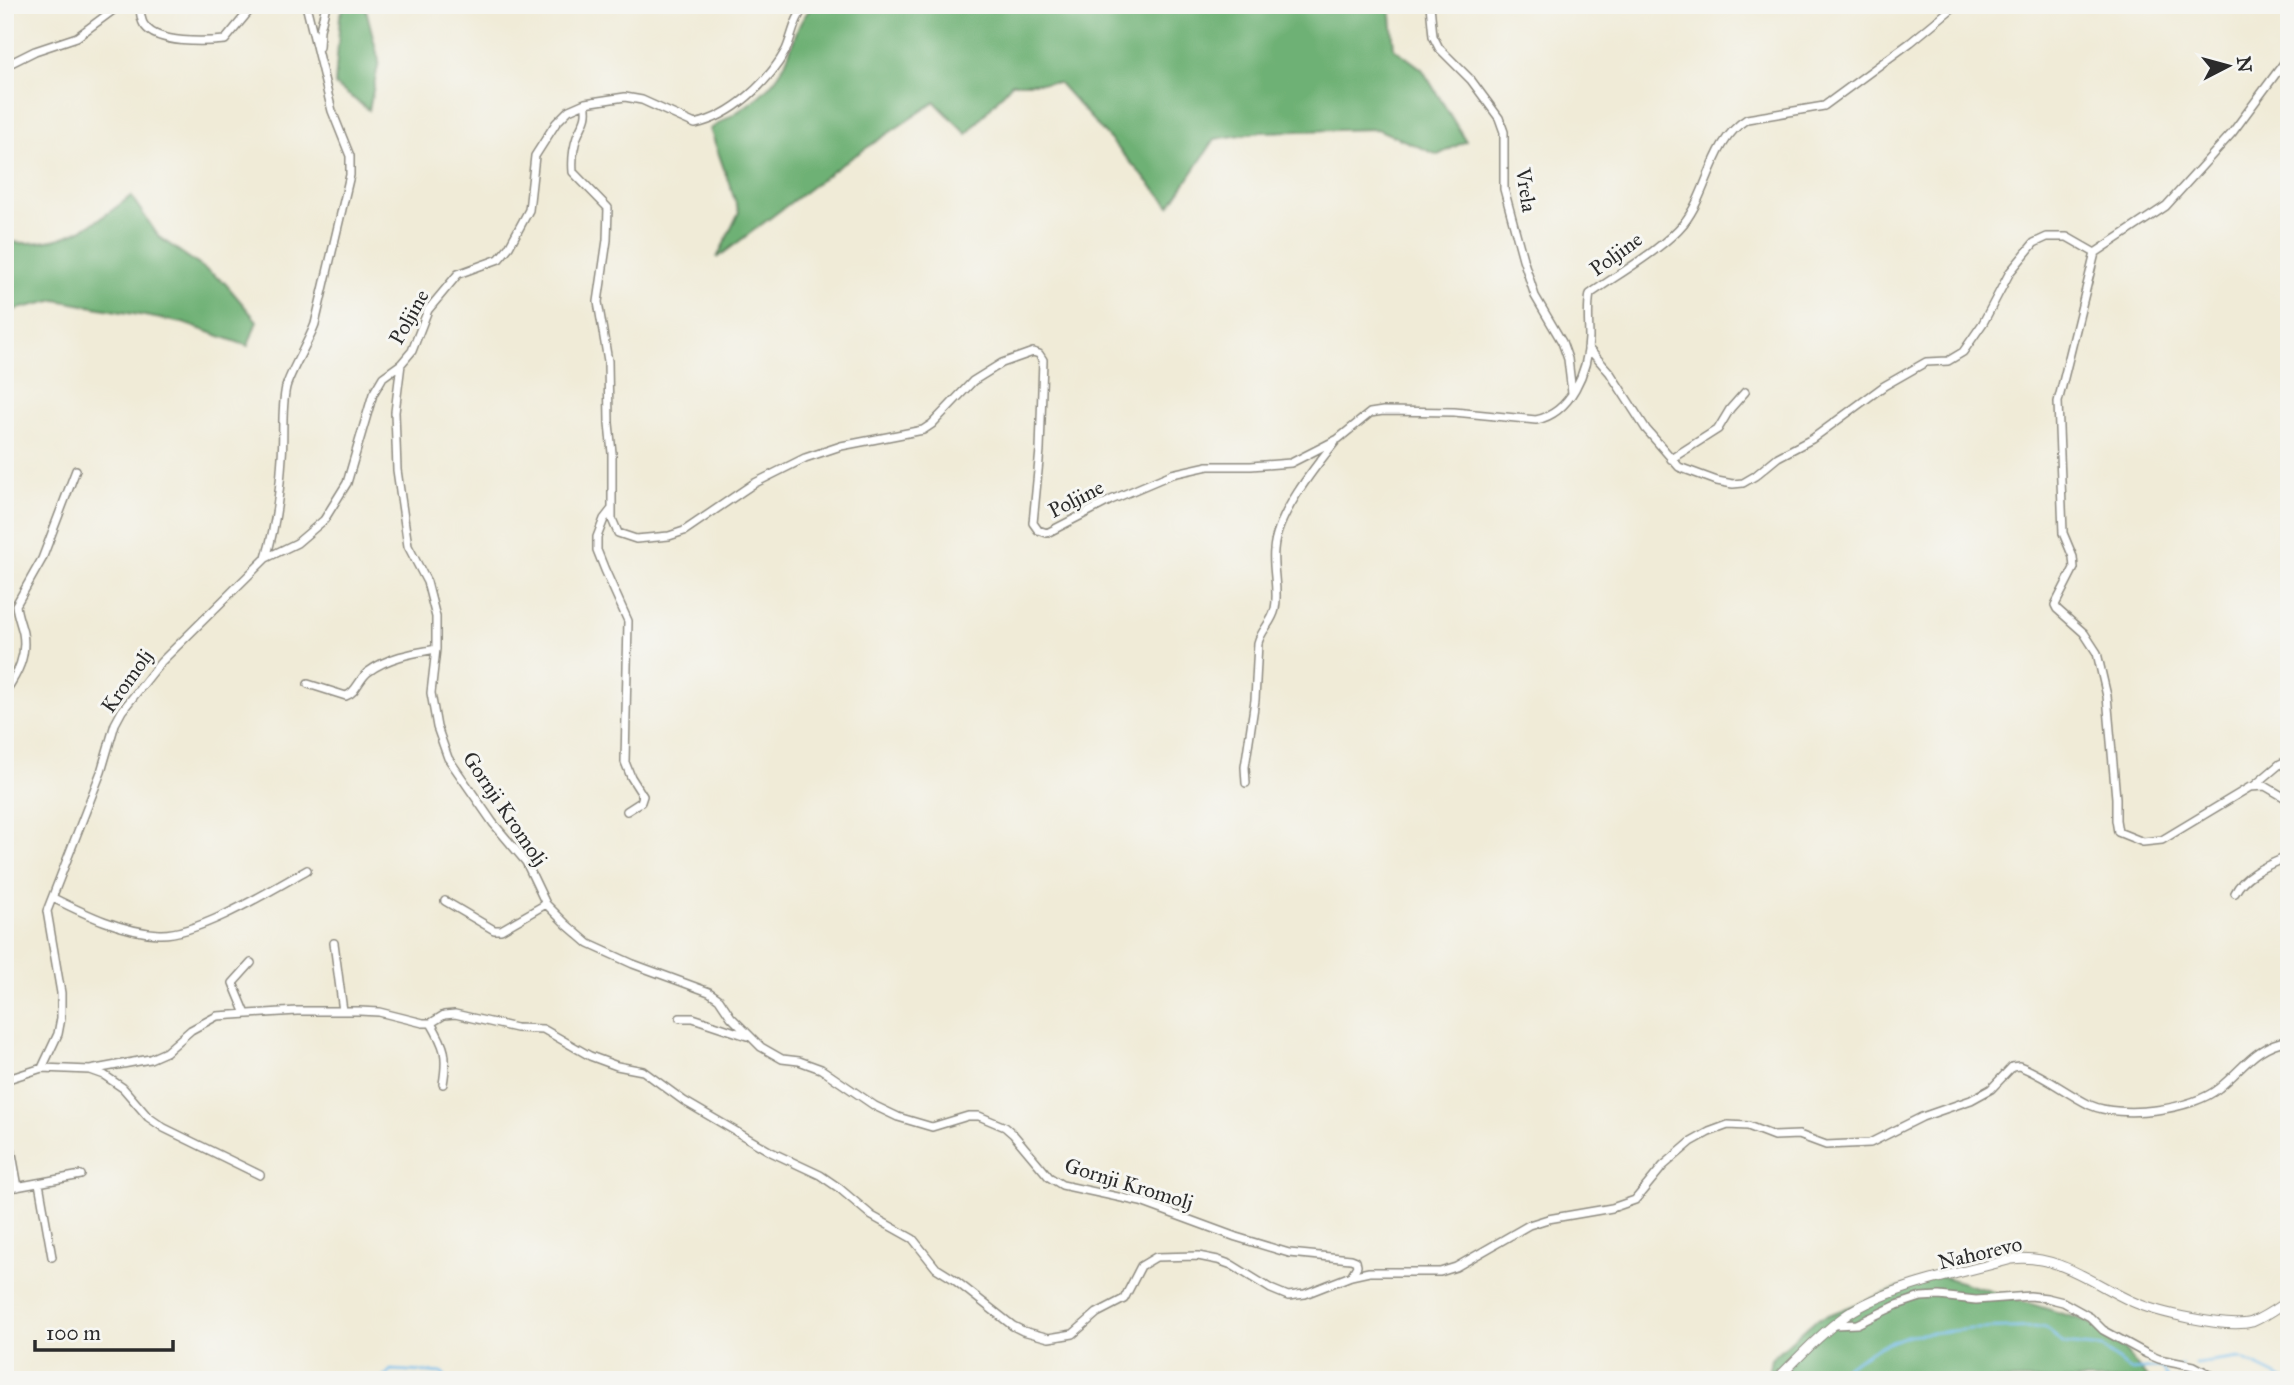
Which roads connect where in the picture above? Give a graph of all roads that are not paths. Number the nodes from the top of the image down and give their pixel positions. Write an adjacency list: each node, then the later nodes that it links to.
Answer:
1 (124, 5): 11 (street)
2 (131, 5): 3 (street)
3 (254, 5)
4 (306, 5): 9 (street)
5 (326, 5): 9 (street)
6 (806, 5): 12 (street, Poljine)
7 (1430, 5): 17 (street, Vrela)
8 (1956, 5): 14 (street, Poljine)
9 (318, 51): 22 (street)
10 (2289, 56): 13 (street)
11 (5, 66)
12 (586, 103): 15 (street, Poljine); 21 (street)
13 (2095, 253): 19 (street); 28 (street)
14 (1588, 348): 17 (street, Poljine); 19 (street)
15 (401, 364): 22 (street, Poljine); 23 (street, Gornji Kromolj)
16 (1745, 392): 19 (street)
17 (1572, 394): 18 (street, Poljine)
18 (1338, 439): 21 (street, Poljine); 27 (street)
19 (1671, 459)
20 (76, 470): 25 (street)
21 (612, 510): 30 (street)
22 (266, 558): 34 (street, Kromolj)
23 (436, 649): 24 (street); 36 (street, Gornji Kromolj)
24 (308, 684)
25 (5, 692)
26 (2289, 760): 28 (street)
27 (1246, 783)
28 (2254, 787): 29 (street)
29 (2289, 800)
30 (627, 811)
31 (2289, 856): 33 (street)
32 (307, 870): 34 (street)
33 (2235, 893)
34 (53, 898): 45 (street, Kromolj)
35 (445, 901): 36 (street)
36 (546, 904): 43 (street, Gornji Kromolj)
37 (334, 943): 39 (street)
38 (251, 963): 40 (street)
39 (342, 1011): 40 (street); 42 (street)
40 (246, 1014): 46 (street)
41 (680, 1018): 43 (street)
42 (430, 1023): 48 (street); 56 (street)
43 (751, 1037): 56 (street, Gornji Kromolj)
44 (2289, 1040): 56 (street)
45 (41, 1068): 46 (street); 47 (street)
46 (90, 1070): 51 (street)
47 (5, 1080)
48 (443, 1084)
49 (5, 1115): 53 (street)
50 (81, 1175): 52 (street)
51 (260, 1175)
52 (38, 1183): 53 (street); 55 (street)
53 (18, 1187): 54 (street)
54 (5, 1189)
55 (52, 1257)
56 (1351, 1276)
57 (2289, 1300): 58 (street, Nahorevo)
58 (1834, 1325): 59 (street, Nahorevo); 60 (street)
59 (1776, 1380)
60 (2220, 1380)

